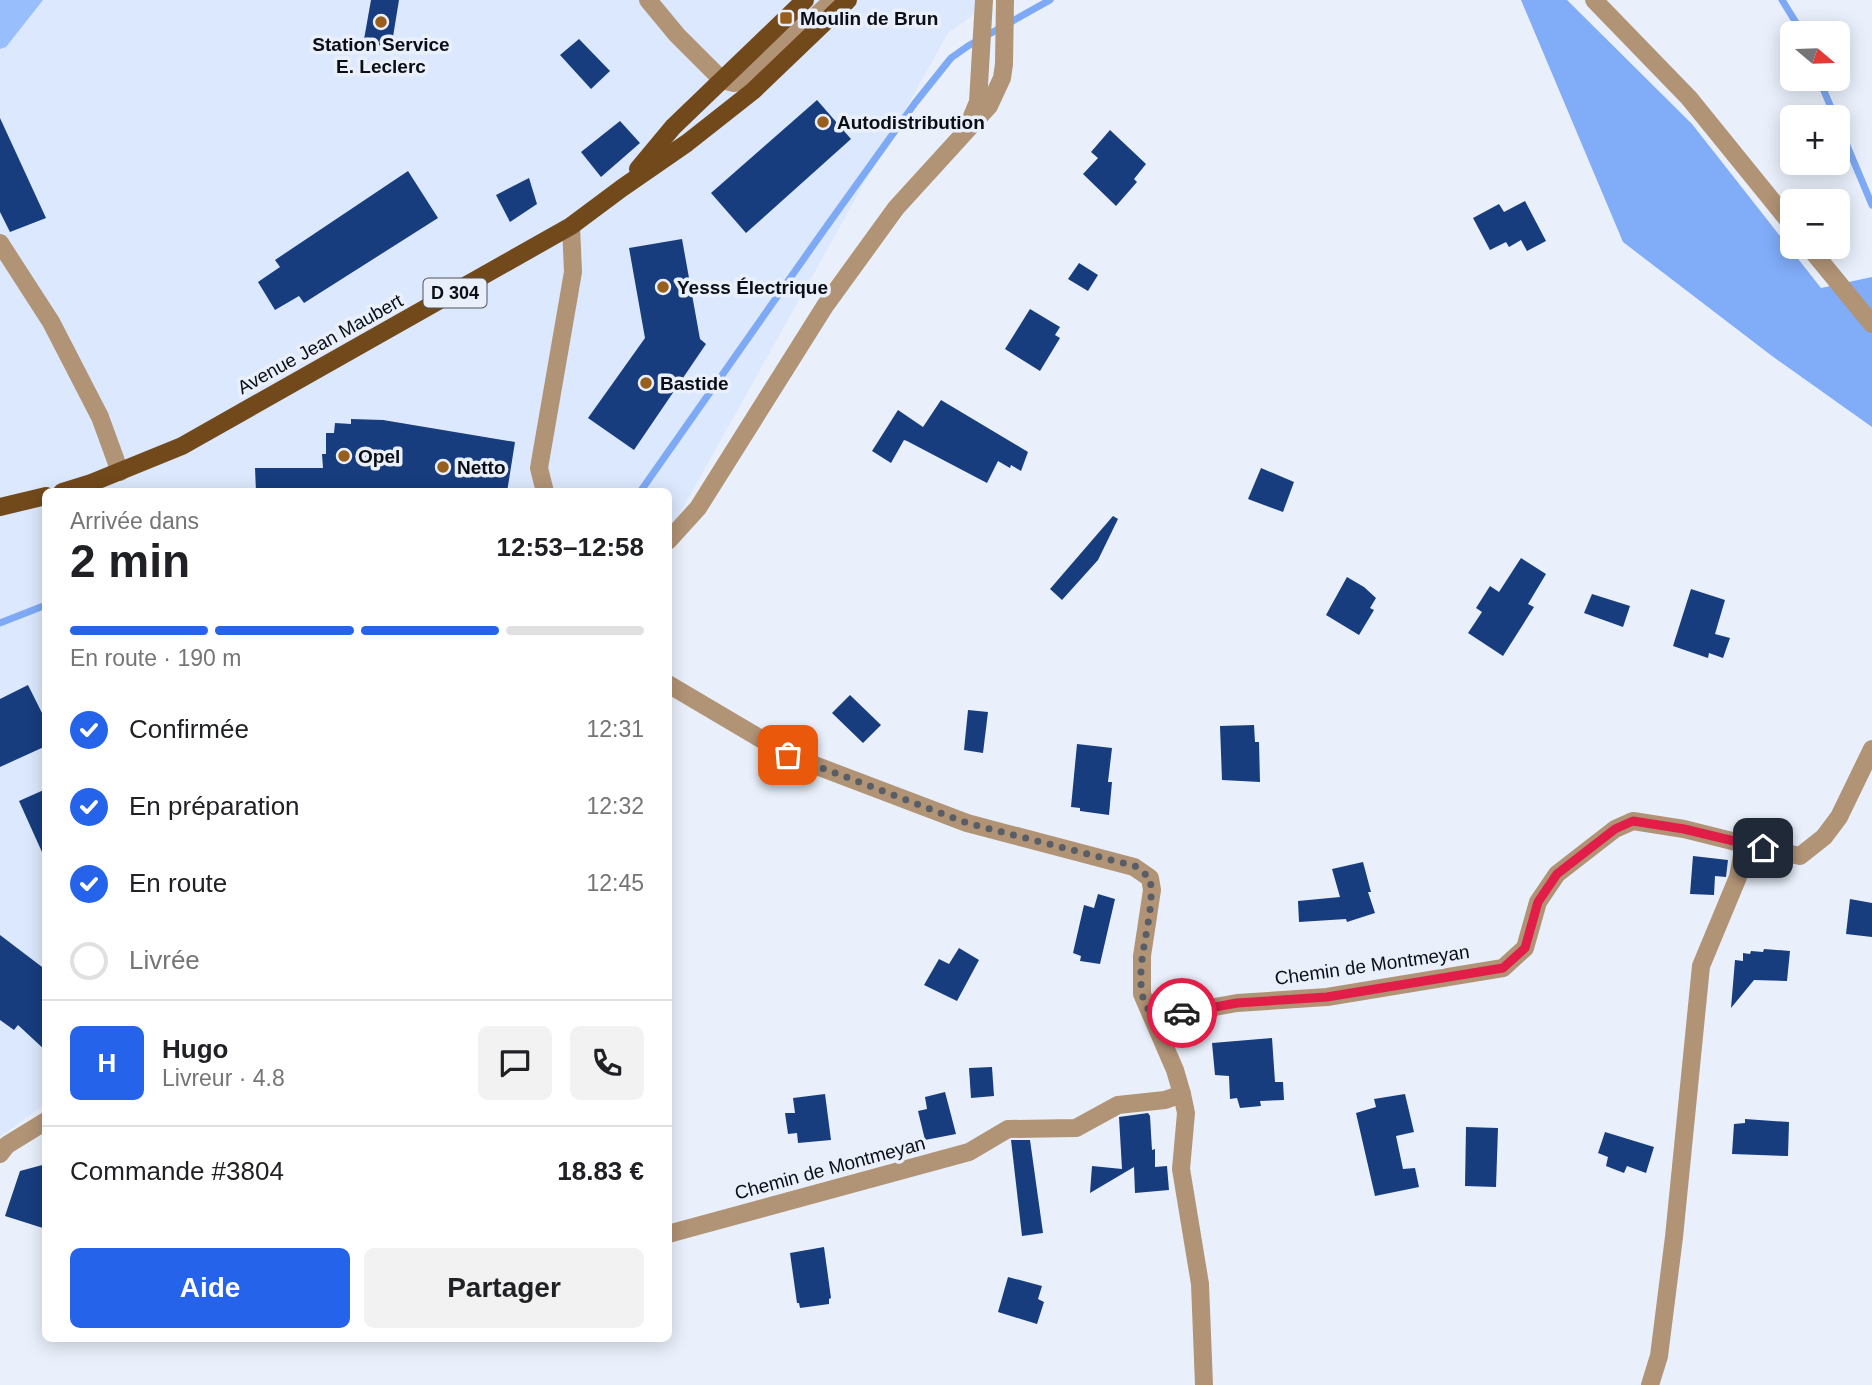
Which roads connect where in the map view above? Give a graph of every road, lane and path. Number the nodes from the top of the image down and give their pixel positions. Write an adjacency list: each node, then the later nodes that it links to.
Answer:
1 (648, 0): 7 (street)
2 (805, 0): 7 (main road, Avenue Jean Maubert / D 304)
3 (1005, 0): 8 (street)
4 (1594, 0): 10 (street)
5 (847, 1): 7 (street); 9 (main road, Avenue Jean Maubert / D 304)
6 (983, 6): 8 (street)
7 (722, 80): 9 (main road, Avenue Jean Maubert / D 304)
8 (966, 131): 20 (street)
9 (622, 188): 11 (main road, Avenue Jean Maubert / D 304)
10 (1780, 210)
11 (571, 226): 15 (main road, Avenue Jean Maubert / D 304); 17 (street)
12 (0, 243): 15 (street)
13 (1819, 259): 14 (street)
14 (1872, 324)
15 (120, 472): 16 (main road, Avenue Jean Maubert / D 304)
16 (74, 488)
17 (544, 488)
18 (42, 497): 19 (main road)
19 (0, 507)
20 (672, 537)
21 (672, 686): 24 (street)
22 (1872, 749): 23 (street, Chemin de Montmeyan)
23 (1744, 845): 24 (street, Chemin de Montmeyan); 30 (street)
24 (1153, 1018): 25 (street)
25 (1182, 1094): 28 (street, Chemin de Montmeyan); 29 (street)
26 (42, 1123): 27 (street)
27 (0, 1154)
28 (672, 1233)
29 (1204, 1385)
30 (1650, 1385)

